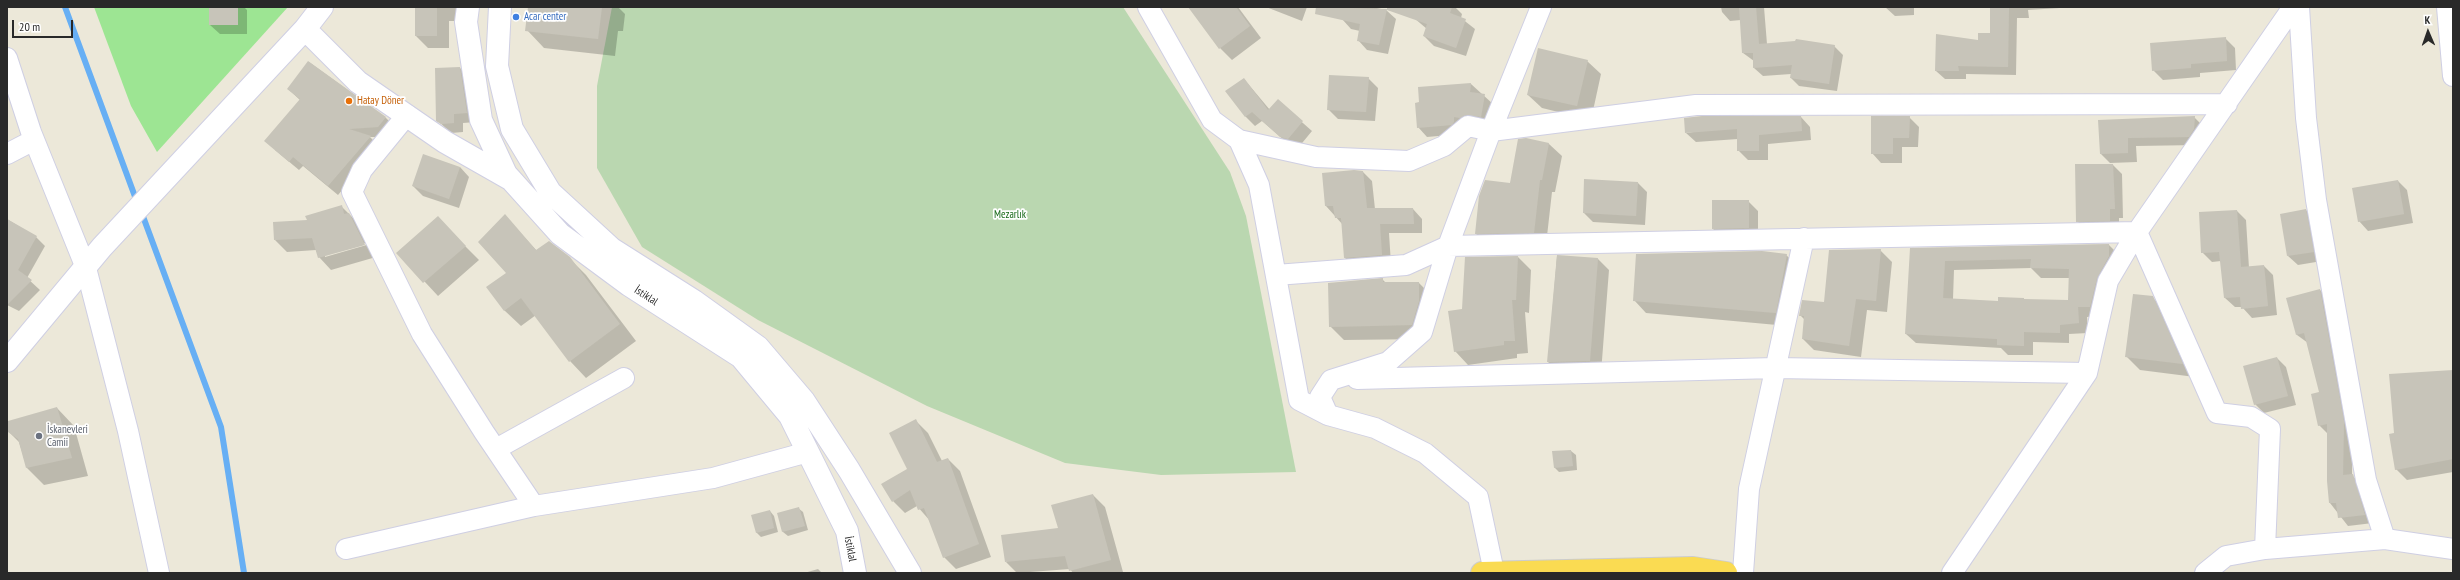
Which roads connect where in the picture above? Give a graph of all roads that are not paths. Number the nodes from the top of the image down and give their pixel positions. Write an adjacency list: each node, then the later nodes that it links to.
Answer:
1 (322, 7): 9 (street)
2 (468, 7): 18 (street, İstiklal)
3 (500, 7): 40 (street)
4 (1148, 7): 16 (street)
5 (1541, 7): 14 (street)
6 (2293, 7): 12 (street)
7 (2299, 7): 33 (street)
8 (2447, 7): 11 (street)
9 (305, 29): 13 (street); 22 (street)
10 (7, 58): 15 (street)
11 (2453, 76)
12 (2227, 104): 14 (street); 19 (street)
13 (407, 115): 18 (street); 30 (street)
14 (1491, 131): 16 (street); 21 (street)
15 (34, 140): 17 (street); 22 (street)
16 (1239, 140): 23 (street)
17 (7, 154)
18 (510, 179): 31 (street, İstiklal)
19 (2137, 232): 20 (street); 26 (street); 35 (street)
20 (1804, 238): 21 (street); 25 (street)
21 (1448, 246): 23 (street); 28 (street)
22 (86, 268): 24 (street); 38 (street)
23 (1276, 275): 29 (street)
24 (7, 361)
25 (1775, 368): 26 (street); 28 (street); 42 (street)
26 (2087, 373): 43 (street)
27 (624, 378): 30 (street)
28 (1331, 380): 29 (street)
29 (1328, 415): 37 (street)
30 (496, 449): 32 (street)
31 (808, 452): 32 (street); 39 (street, İstiklal)
32 (534, 506): 34 (street)
33 (2384, 539): 35 (street); 36 (street)
34 (346, 549)
35 (2265, 549): 44 (street)
36 (2453, 549)
37 (1488, 572): 41 (highway)
38 (159, 573)
39 (855, 573)
40 (910, 573)
41 (1726, 573)
42 (1742, 573)
43 (1952, 573)
44 (2205, 573)

